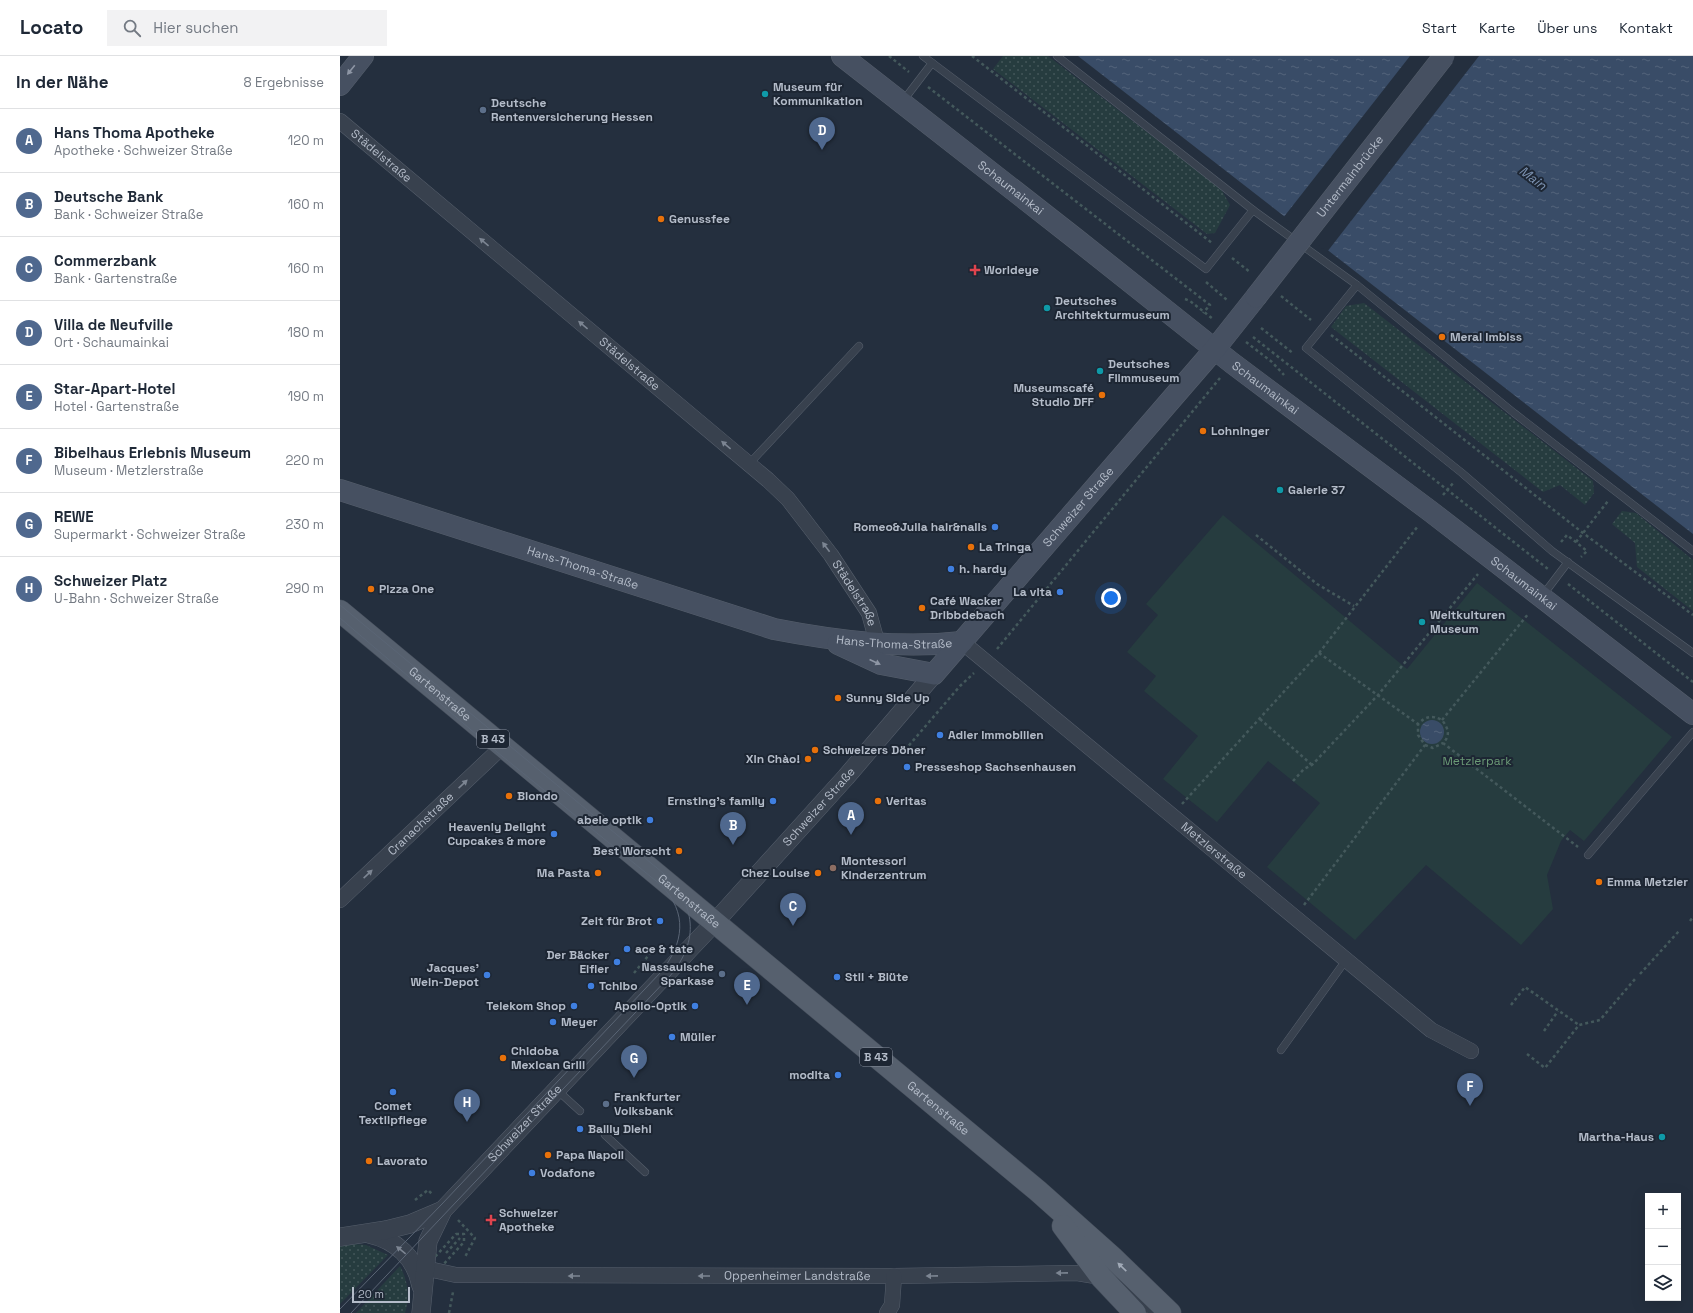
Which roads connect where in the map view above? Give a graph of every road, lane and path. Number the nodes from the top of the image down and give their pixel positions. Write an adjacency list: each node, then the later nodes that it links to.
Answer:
1 (363, 56): 10 (main road, one-way to 10)
2 (842, 56): 11 (main road, Schaumainkai)
3 (889, 56): 9 (path)
4 (923, 56): 8 (lane)
5 (972, 56): 14 (path)
6 (1057, 56): 13 (lane)
7 (1444, 56): 17 (main road, Untermainbrücke, bridge)
8 (932, 63): 9 (lane); 15 (lane)
9 (919, 80): 11 (lane); 19 (path)
10 (340, 85)
11 (902, 103): 24 (main road, Schaumainkai)
12 (340, 121): 27 (street, Städelstraße, one-way to 12)
13 (1253, 210): 15 (lane); 16 (lane)
14 (1208, 239)
15 (1206, 269): 18 (path)
16 (1357, 285): 21 (lane); 30 (lane)
17 (1256, 298): 24 (main road, Schweizer Straße)
18 (1227, 300)
19 (1210, 305)
20 (1261, 328): 25 (path)
21 (1322, 328): 32 (path); 39 (lane)
22 (1253, 337): 29 (path)
23 (859, 346): 27 (lane)
24 (1214, 350): 26 (main road, Schaumainkai); 47 (main road, Schweizer Straße)
25 (1299, 358)
26 (1232, 364): 31 (main road, Schaumainkai); 50 (path)
27 (749, 464): 46 (street, Städelstraße, one-way to 27)
28 (340, 490): 45 (main road, Hans-Thoma-Straße)
29 (1447, 490): 31 (path); 40 (path)
30 (1616, 491): 32 (path); 37 (lane)
31 (1430, 511): 38 (main road, Schaumainkai); 42 (path)
32 (1583, 533): 35 (path); 44 (path)
33 (1256, 535): 42 (path)
34 (1567, 535): 35 (path)
35 (1576, 542): 36 (path)
36 (1587, 551)
37 (1693, 551)
38 (1491, 558): 41 (main road, Schaumainkai); 53 (path)
39 (1568, 562): 40 (lane); 49 (lane)
40 (1557, 576): 41 (lane); 52 (path)
41 (1542, 597): 54 (main road, Schaumainkai); 56 (path)
42 (1354, 606): 48 (path)
43 (340, 611): 61 (main road, Gartenstraße / B 43)
44 (1693, 615)
45 (827, 639): 46 (main road, Hans-Thoma-Straße); 51 (main road, Hans-Thoma-Straße, one-way to 51)
46 (877, 642): 47 (main road, Hans-Thoma-Straße)
47 (962, 642): 50 (street, Metzlerstraße); 51 (main road, Schweizer Straße)
48 (1319, 653): 53 (path); 55 (path)
49 (1693, 654)
50 (986, 662): 62 (path); 65 (street, Metzlerstraße)
51 (934, 674): 71 (street, Schweizer Straße)
52 (1693, 682)
53 (1378, 695): 57 (path); 63 (path)
54 (1693, 714)
55 (1260, 719): 63 (path); 65 (path)
56 (1442, 720): 57 (path); 59 (path)
57 (1418, 724): 60 (path)
58 (1693, 732): 66 (lane)
59 (1443, 743): 60 (path); 66 (path)
60 (1424, 745): 69 (path)
61 (502, 747): 67 (street, Cranachstraße, one-way to 61); 71 (main road, Gartenstraße / B 43)
62 (905, 750)
63 (1312, 765): 64 (path)
64 (1293, 782)
65 (1172, 814): 69 (street, Metzlerstraße)
66 (1588, 855)
67 (340, 900)
68 (1693, 917): 70 (path)
69 (1294, 918): 74 (street, Metzlerstraße)
70 (1690, 921)
71 (715, 922): 85 (street, Schweizer Straße); 89 (main road, Gartenstraße / B 43)
72 (1679, 932): 76 (path)
73 (658, 954): 75 (path)
74 (1346, 960): 82 (lane); 83 (street, Metzlerstraße)
75 (634, 973)
76 (1640, 974)
77 (1635, 980): 80 (path)
78 (1511, 1005): 79 (path)
79 (1558, 1011): 80 (path); 81 (path)
80 (1579, 1025): 84 (path)
81 (1544, 1031)
82 (1281, 1050)
83 (1471, 1051)
84 (1527, 1054)
85 (557, 1090): 86 (lane); 90 (street, Schweizer Straße)
86 (580, 1111)
87 (605, 1135): 88 (lane)
88 (645, 1172)
89 (1038, 1191): 99 (main road, Gartenstraße / B 43); 105 (main road, Gartenstraße, one-way to 89)
90 (444, 1208): 91 (street); 96 (street); 97 (path)
91 (364, 1233): 93 (street); 100 (street, one-way to 91)
92 (456, 1234): 96 (path)
93 (340, 1237)
94 (460, 1238): 95 (path)
95 (441, 1258)
96 (432, 1268): 97 (street, Oppenheimer Landstraße); 100 (street)
97 (456, 1276): 98 (street, Oppenheimer Landstraße, one-way to 97); 101 (path)
98 (894, 1276): 99 (street, Oppenheimer Landstraße, one-way to 98); 102 (street)
99 (1101, 1277): 103 (main road, Gartenstraße / B 43); 104 (street, Oppenheimer Landstraße)
100 (421, 1305)
101 (449, 1313)
102 (887, 1313)
103 (1135, 1313)
104 (1161, 1313)
105 (1170, 1313)

